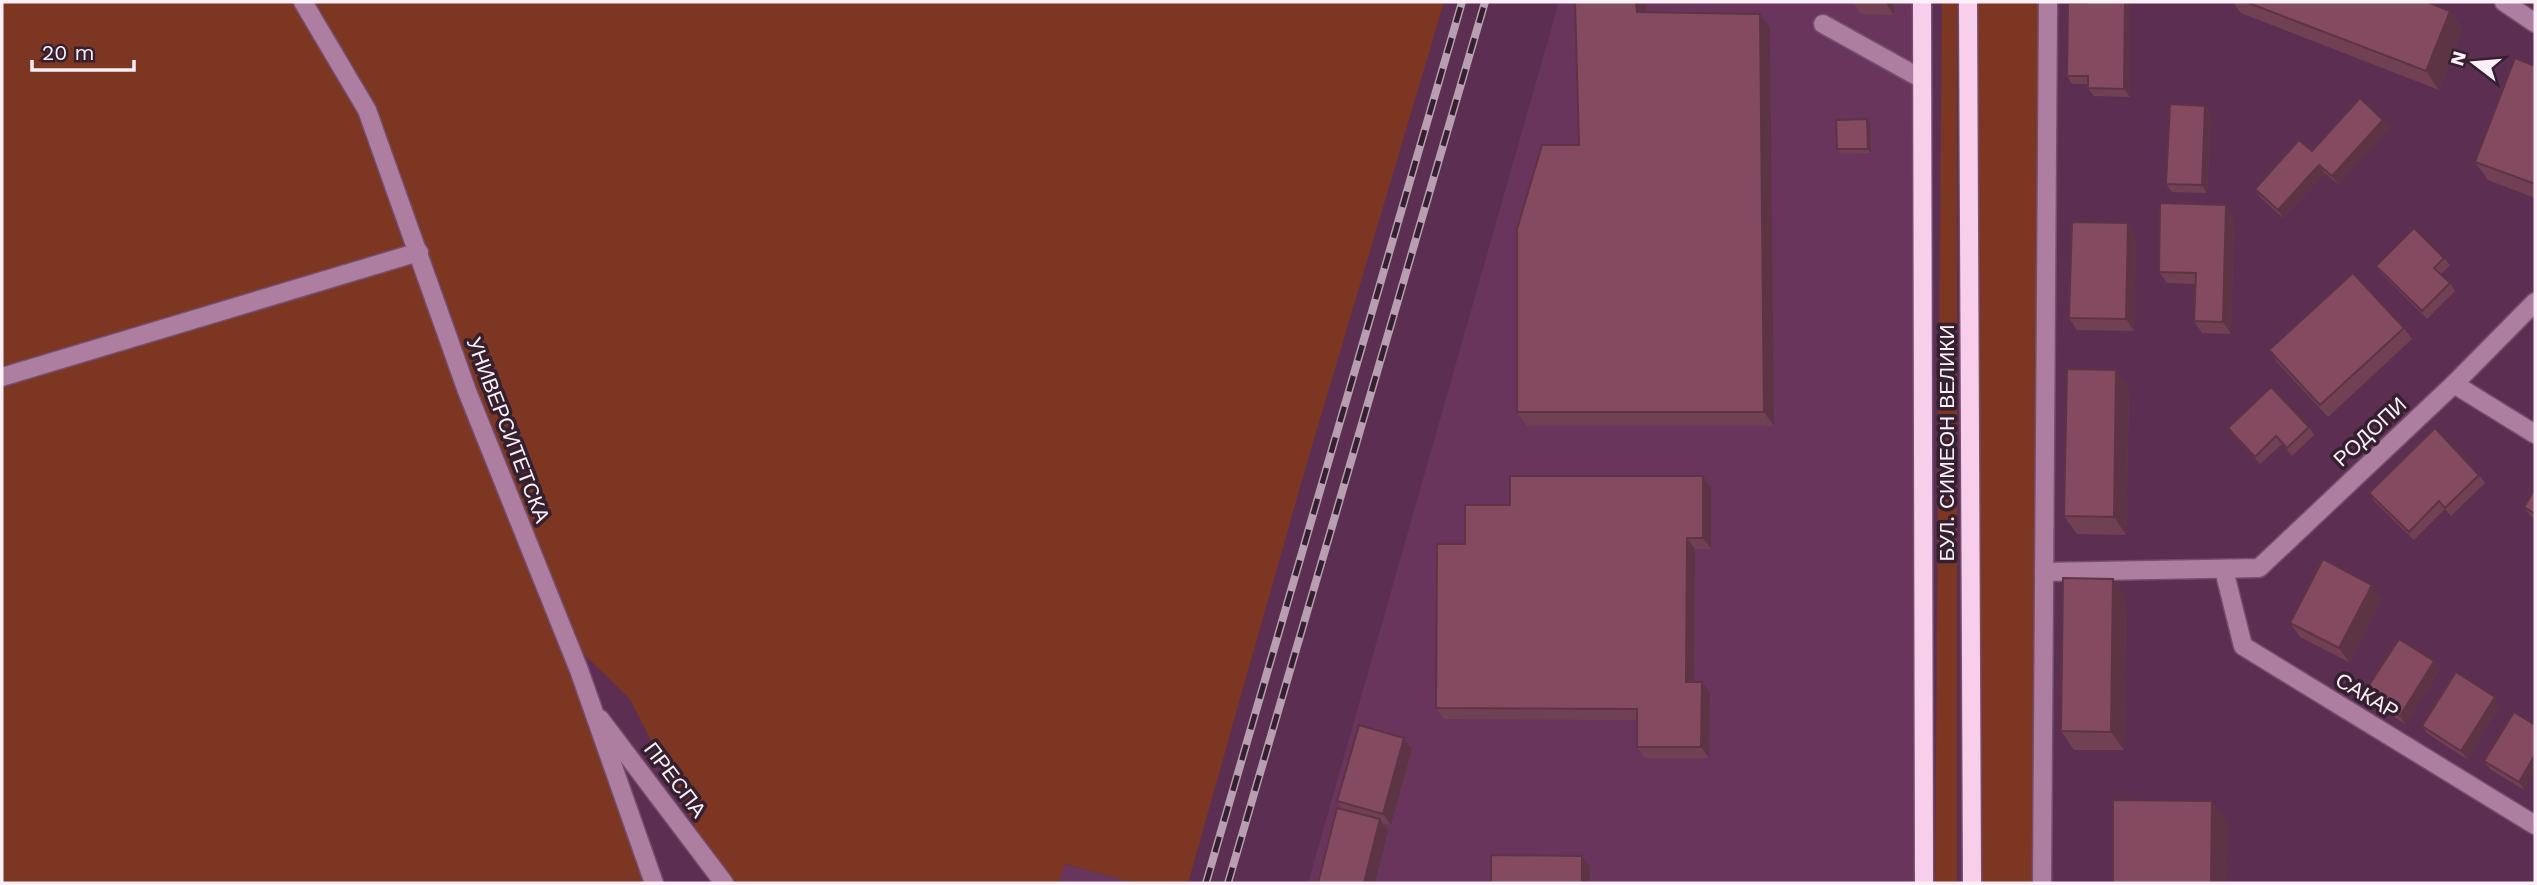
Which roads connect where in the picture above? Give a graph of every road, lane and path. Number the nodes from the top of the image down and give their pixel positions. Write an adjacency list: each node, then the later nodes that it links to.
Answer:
1 (303, 2): 9 (street, УНИВЕРСИТЕТСКА)
2 (1922, 2): 8 (main road, БУЛ. СИМЕОН ВЕЛИКИ)
3 (1968, 2): 21 (main road, БУЛ. СИМЕОН ВЕЛИКИ)
4 (2048, 2): 15 (street)
5 (2504, 2): 6 (street)
6 (2535, 23)
7 (1823, 24): 8 (street)
8 (1922, 79): 20 (main road, БУЛ. СИМЕОН ВЕЛИКИ)
9 (419, 252): 11 (street); 16 (street, УНИВЕРСИТЕТСКА)
10 (2535, 302): 12 (street, РОДОПИ)
11 (2, 377)
12 (2454, 384): 13 (street); 14 (street, РОДОПИ)
13 (2535, 434)
14 (2224, 570): 15 (street, РОДОПИ); 17 (street, САКАР)
15 (2044, 572): 22 (street)
16 (590, 705): 18 (street, УНИВЕРСИТЕТСКА); 19 (street, ПРЕСПА)
17 (2535, 825)
18 (654, 883)
19 (724, 883)
20 (1924, 883)
21 (1972, 883)
22 (2042, 883)

